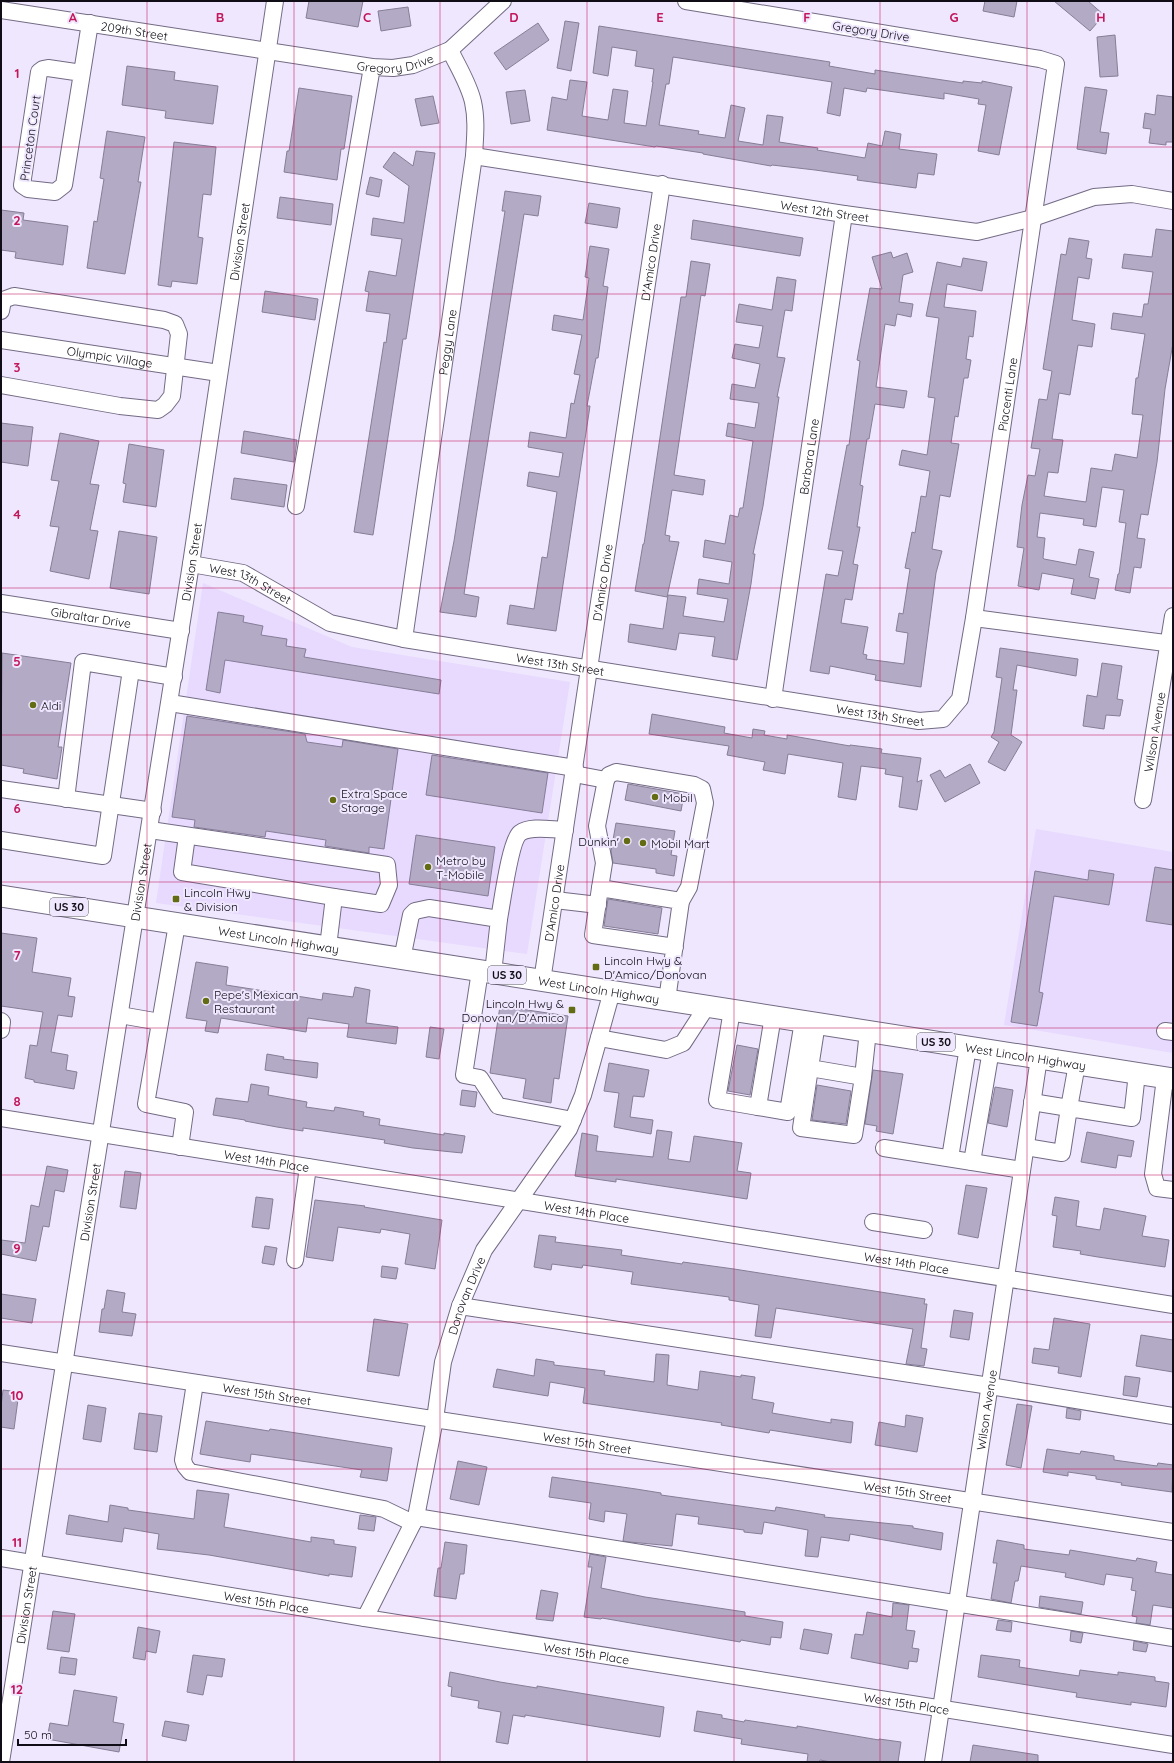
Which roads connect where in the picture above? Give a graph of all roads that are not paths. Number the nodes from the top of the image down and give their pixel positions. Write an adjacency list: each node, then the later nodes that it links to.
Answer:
1 (275, 1): 8 (street, Division Street)
2 (503, 1): 7 (street, Gregory Drive)
3 (695, 2): 9 (street, Gregory Drive)
4 (21, 7): 5 (street, 209th Street); 6 (street, 209th Street)
5 (1, 10)
6 (90, 23): 8 (street, 209th Street); 11 (street, Princeton Court)
7 (450, 50): 10 (street, Gregory Drive); 12 (street, Peggy Lane)
8 (267, 51): 10 (street, Gregory Drive); 20 (street, Division Street)
9 (1056, 64): 16 (street, Piacenti Lane)
10 (372, 67): 22 (street)
11 (82, 73): 11 (street, Princeton Court)
12 (474, 156): 13 (street, West 12th Street); 28 (street, Peggy Lane)
13 (662, 184): 15 (street, West 12th Street); 30 (street, D'Amico Drive)
14 (1173, 201): 16 (street, West 12th Street)
15 (844, 214): 16 (street, West 12th Street); 33 (street, Barbara Lane)
16 (1033, 218): 26 (street, Piacenti Lane)
17 (1, 310): 19 (street)
18 (1, 340): 19 (street, Olympic Village)
19 (176, 368): 20 (street, Olympic Village); 21 (street)
20 (219, 373): 23 (street, Division Street)
21 (1, 385)
22 (296, 506)
23 (191, 564): 27 (street, Division Street); 28 (street, West 13th Street)
24 (1, 603): 27 (street, Gibraltar Drive)
25 (1173, 616): 29 (street, Wilson Avenue)
26 (974, 618): 29 (street); 35 (street, Piacenti Lane)
27 (181, 631): 32 (street, Division Street)
28 (404, 639): 30 (street, West 13th Street)
29 (1171, 644): 40 (street, Wilson Avenue)
30 (590, 669): 33 (street, West 13th Street); 36 (street, D'Amico Drive)
31 (131, 670): 32 (street); 39 (street); 41 (street)
32 (174, 677): 34 (street, Division Street)
33 (773, 698): 35 (street, West 13th Street)
34 (170, 703): 36 (street); 42 (street, Division Street)
35 (943, 719)
36 (574, 771): 37 (street); 44 (street, D'Amico Drive)
37 (606, 780): 47 (street); 51 (street)
38 (1, 789): 39 (street)
39 (66, 798): 41 (street)
40 (1143, 800)
41 (111, 805): 42 (street); 46 (street)
42 (153, 811): 43 (street, Division Street)
43 (150, 830): 45 (street); 53 (street, Division Street)
44 (565, 830): 50 (street, D'Amico Drive); 54 (street)
45 (187, 836): 49 (street); 49 (street)
46 (1, 840)
47 (600, 888): 51 (street); 52 (street)
48 (1, 896): 53 (main road, West Lincoln Highway / US 30)
49 (334, 897): 56 (street)
50 (555, 900): 52 (street); 60 (street, D'Amico Drive)
51 (681, 901): 57 (street)
52 (598, 906): 57 (street)
53 (136, 917): 55 (main road, West Lincoln Highway / US 30); 65 (street, Division Street)
54 (500, 919): 58 (street); 59 (street)
55 (177, 924): 56 (main road, West Lincoln Highway / US 30); 68 (street)
56 (328, 947): 58 (main road, West Lincoln Highway / US 30)
57 (675, 947): 62 (street)
58 (402, 959): 59 (main road, West Lincoln Highway / US 30)
59 (487, 972): 60 (main road, West Lincoln Highway / US 30); 85 (street)
60 (542, 981): 61 (main road, West Lincoln Highway / US 30)
61 (612, 991): 62 (main road, West Lincoln Highway / US 30); 72 (street, Donovan Drive)
62 (667, 1000): 63 (main road, West Lincoln Highway / US 30)
63 (707, 1006): 64 (main road, West Lincoln Highway / US 30); 72 (street)
64 (732, 1010): 66 (main road, West Lincoln Highway / US 30); 82 (street)
65 (120, 1015): 68 (street); 86 (street, Division Street)
66 (773, 1016): 69 (main road, West Lincoln Highway / US 30); 82 (street)
67 (1, 1022): 70 (street)
68 (160, 1022): 87 (street)
69 (810, 1022): 71 (main road, West Lincoln Highway / US 30); 77 (street)
70 (1, 1030)
71 (868, 1031): 73 (main road, West Lincoln Highway / US 30); 79 (street)
72 (599, 1038): 85 (street, Donovan Drive)
73 (968, 1047): 74 (main road, West Lincoln Highway / US 30); 90 (street)
74 (991, 1050): 75 (main road, West Lincoln Highway / US 30); 91 (street)
75 (1039, 1058): 76 (main road, West Lincoln Highway / US 30); 81 (street, Wilson Avenue)
76 (1077, 1064): 78 (main road, West Lincoln Highway / US 30); 83 (street)
77 (803, 1067): 79 (street); 79 (street); 82 (street)
78 (1137, 1073): 80 (main road, West Lincoln Highway / US 30); 83 (street)
79 (862, 1077)
80 (1169, 1078): 94 (street)
81 (1032, 1102): 83 (street); 88 (street, Wilson Avenue)
82 (758, 1107)
83 (1069, 1108): 88 (street)
84 (1, 1118): 86 (street, West 14th Place)
85 (573, 1120): 95 (street, Donovan Drive)
86 (100, 1133): 87 (street, West 14th Place); 103 (street, Division Street)
87 (180, 1147): 92 (street, West 14th Place)
88 (1026, 1147): 93 (street, Wilson Avenue)
89 (884, 1148): 90 (street)
90 (950, 1158): 91 (street)
91 (972, 1162): 93 (street)
92 (308, 1167): 95 (street, West 14th Place); 98 (street)
93 (1022, 1170): 99 (street, Wilson Avenue)
94 (1173, 1190)
95 (520, 1200): 99 (street, West 14th Place); 101 (street, Donovan Drive)
96 (874, 1222): 97 (street)
97 (924, 1230)
98 (295, 1260)
99 (1006, 1278): 100 (street, West 14th Place); 105 (street, Wilson Avenue)
100 (1173, 1305)
101 (460, 1306): 105 (street); 107 (street, Donovan Drive)
102 (1, 1353): 103 (street, West 15th Street)
103 (65, 1363): 104 (street, West 15th Street); 112 (street, Division Street)
104 (195, 1383): 107 (street, West 15th Street); 109 (street)
105 (990, 1386): 106 (street); 108 (street, Wilson Avenue)
106 (1173, 1416)
107 (435, 1419): 108 (street, West 15th Street); 109 (street, Donovan Drive)
108 (972, 1502): 110 (street, West 15th Street); 113 (street, Wilson Avenue)
109 (414, 1520): 113 (street); 114 (street, Donovan Drive)
110 (1173, 1532)
111 (1, 1558): 112 (street, West 15th Place)
112 (32, 1563): 114 (street, West 15th Place); 118 (street, Division Street)
113 (957, 1603): 115 (street); 116 (street, Wilson Avenue)
114 (365, 1618): 116 (street, West 15th Place)
115 (1173, 1638)
116 (941, 1709): 117 (street, West 15th Place); 119 (street, Wilson Avenue)
117 (1173, 1745)
118 (1, 1762)
119 (933, 1762)

